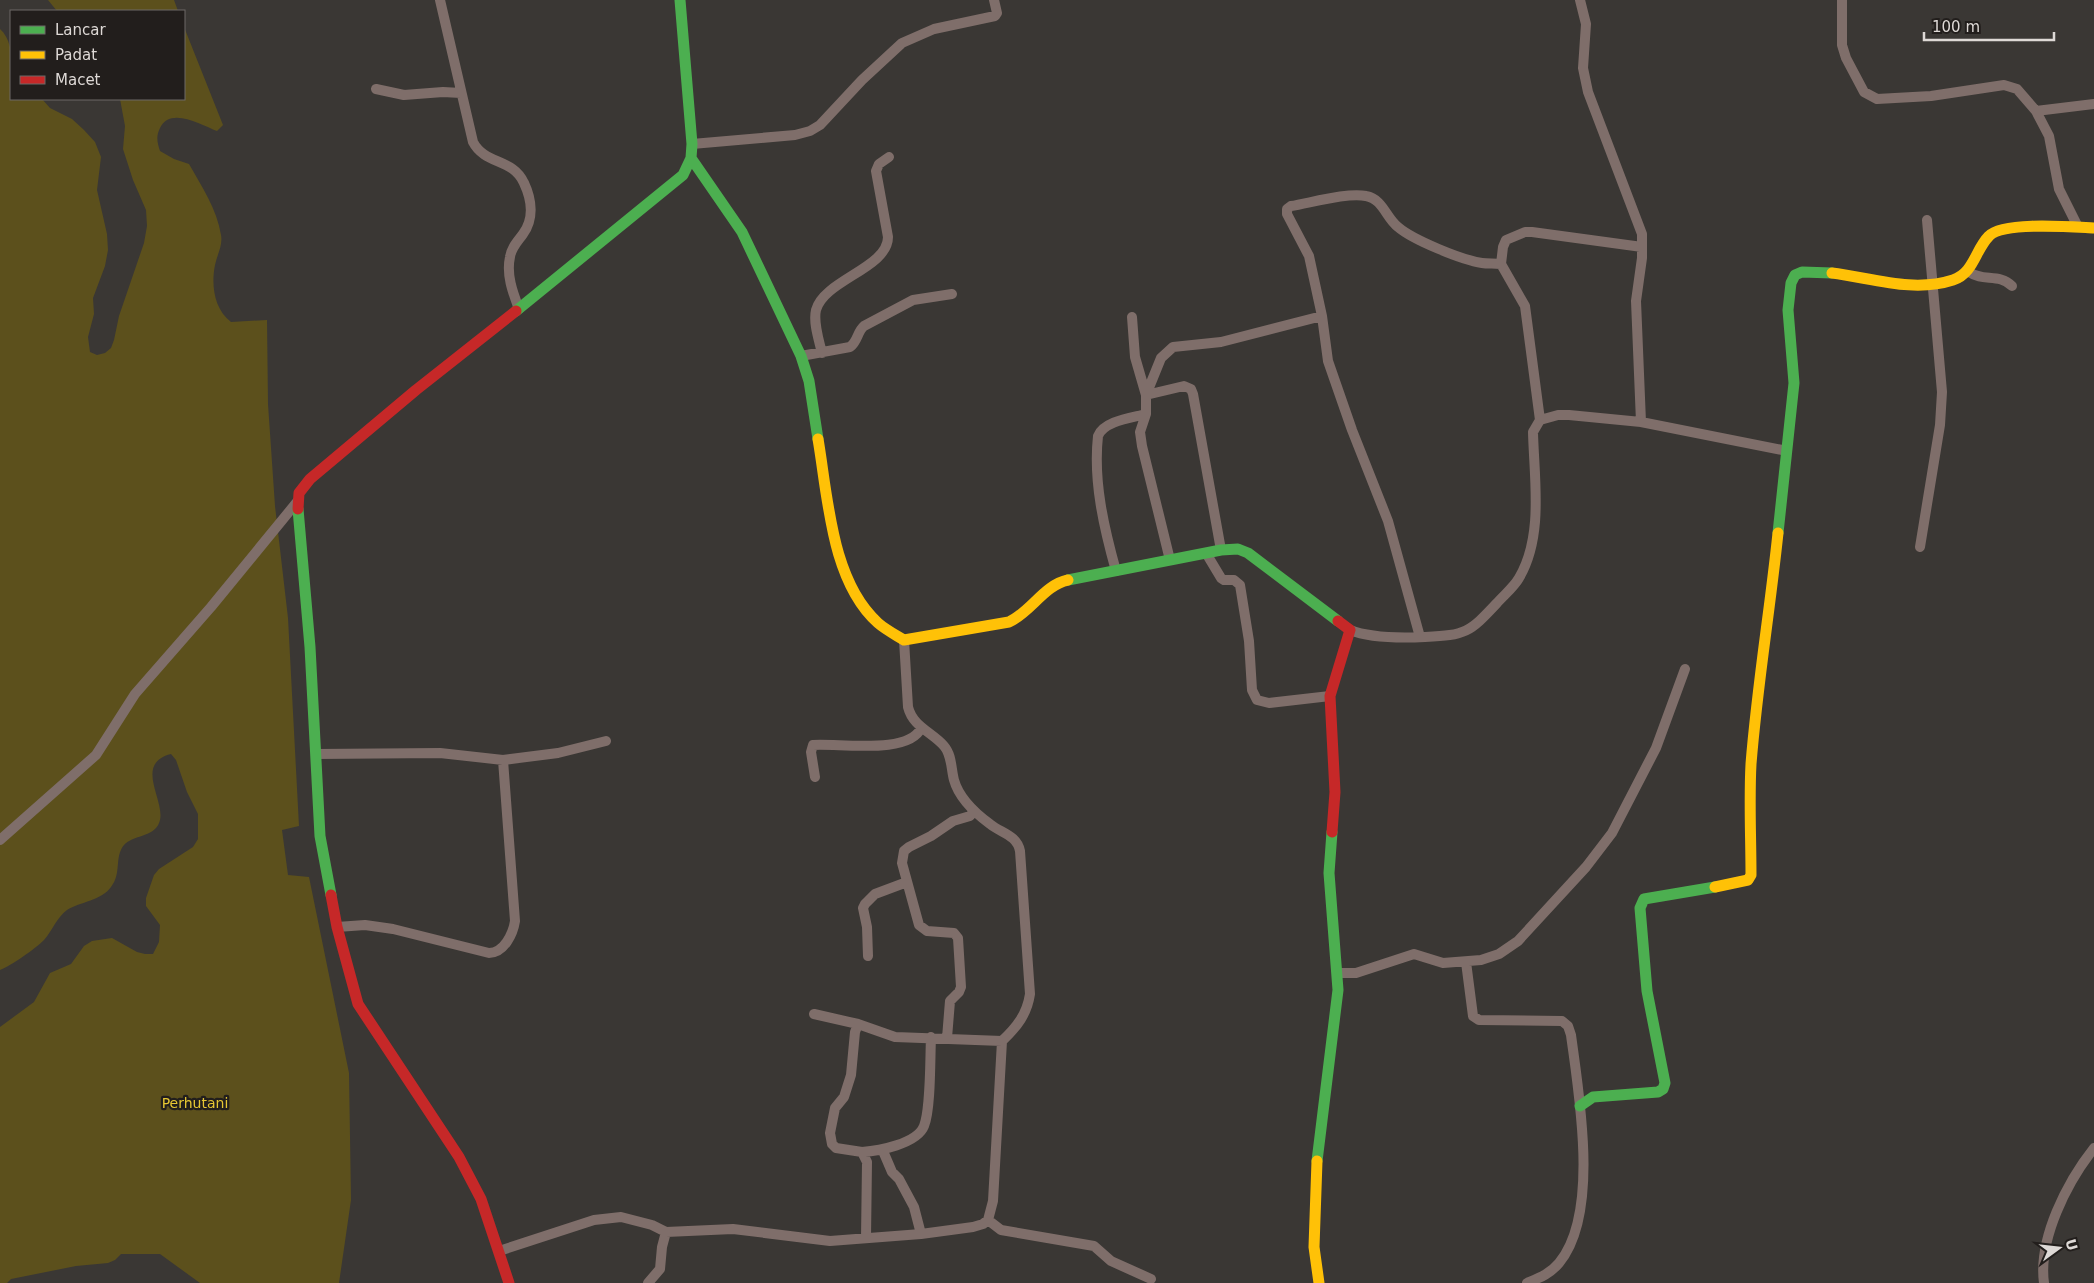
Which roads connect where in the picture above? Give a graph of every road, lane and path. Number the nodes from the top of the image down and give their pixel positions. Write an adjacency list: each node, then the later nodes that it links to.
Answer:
1 (440, 0): 7 (street)
2 (680, 0): 10 (street)
3 (994, 0): 10 (street)
4 (1580, 0): 16 (street)
5 (1842, 0): 9 (street)
6 (376, 89): 7 (street)
7 (461, 93): 22 (street)
8 (2094, 104): 9 (street)
9 (2036, 111): 14 (street)
10 (692, 144): 12 (street)
11 (889, 157): 25 (street)
12 (691, 158): 22 (street); 26 (street)
13 (1927, 220): 19 (street)
14 (2078, 227): 15 (street); 18 (street)
15 (2094, 228)
16 (1642, 247): 17 (street); 30 (street)
17 (1501, 264): 23 (street); 29 (street)
18 (1969, 272): 19 (street); 20 (street)
19 (1931, 284): 31 (street); 33 (street)
20 (2012, 286)
21 (952, 294): 25 (street)
22 (518, 310): 32 (street)
23 (1322, 316): 27 (street); 39 (street)
24 (1132, 317): 27 (street)
25 (822, 353): 26 (street)
26 (801, 356): 40 (street)
27 (1146, 395): 28 (street); 34 (street)
28 (1146, 414): 36 (street); 37 (street)
29 (1540, 420): 30 (street); 39 (street)
30 (1641, 422): 31 (street)
31 (1787, 451): 60 (street)
32 (297, 502): 45 (street); 49 (street)
33 (1920, 547)
34 (1221, 550): 35 (street); 38 (street)
35 (1206, 553): 36 (street); 42 (street)
36 (1170, 560): 37 (street)
37 (1116, 571): 40 (street)
38 (1350, 630): 39 (street); 42 (street)
39 (1420, 637)
40 (904, 640): 43 (street)
41 (1685, 669): 53 (street)
42 (1330, 696): 54 (street)
43 (922, 728): 47 (street); 48 (street)
44 (606, 741): 46 (street)
45 (316, 754): 46 (street); 51 (street)
46 (504, 760): 51 (street)
47 (815, 777)
48 (974, 811): 50 (street); 59 (street)
49 (0, 840)
50 (907, 882): 52 (street); 58 (street)
51 (337, 927): 68 (street)
52 (868, 956)
53 (1466, 962): 54 (street); 60 (street)
54 (1337, 973): 72 (street)
55 (814, 1014): 56 (street)
56 (858, 1024): 57 (street); 63 (street)
57 (931, 1037): 58 (street); 62 (street)
58 (947, 1038): 59 (street)
59 (1002, 1041): 64 (street)
60 (1580, 1106): 73 (street)
61 (2094, 1148): 74 (street)
62 (883, 1150): 63 (street); 66 (street)
63 (862, 1152): 67 (street)
64 (988, 1220): 66 (street); 69 (street)
65 (666, 1232): 67 (street); 68 (street); 71 (street)
66 (921, 1234): 67 (street)
67 (866, 1238)
68 (499, 1252): 70 (street)
69 (1151, 1279)
70 (509, 1283)
71 (648, 1283)
72 (1319, 1283)
73 (1527, 1283)
74 (2044, 1283)

